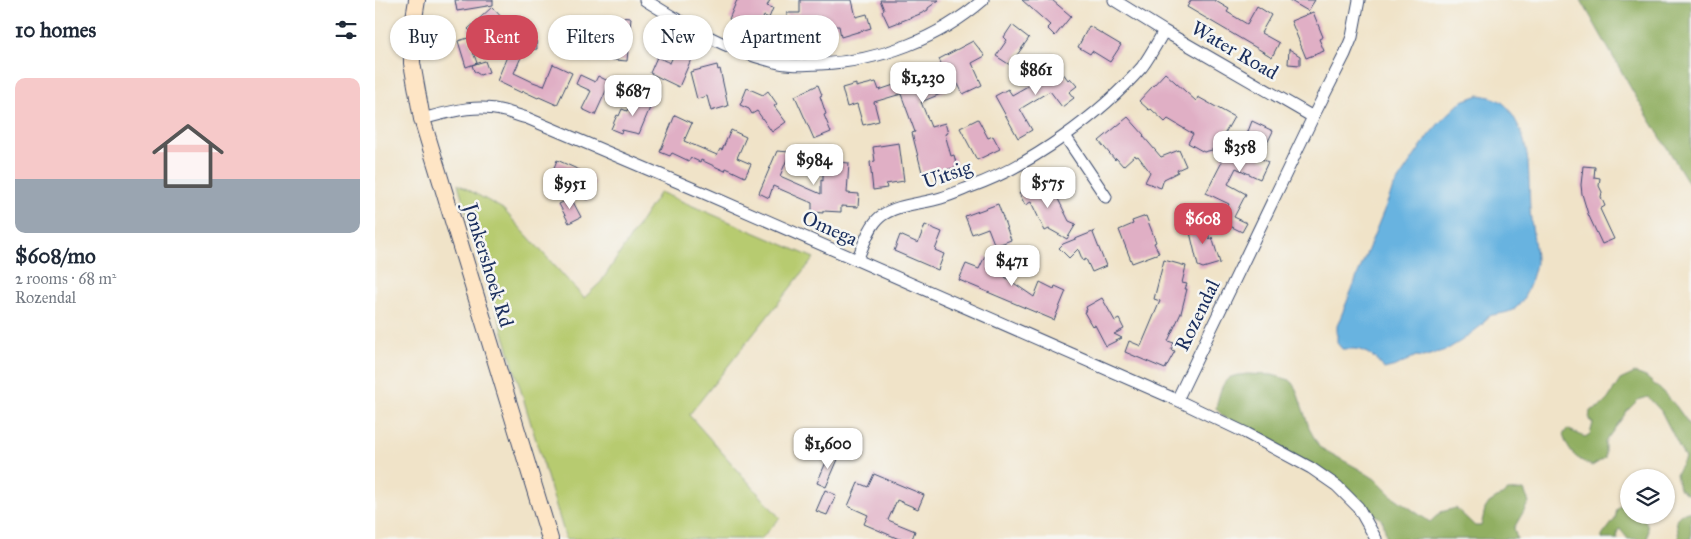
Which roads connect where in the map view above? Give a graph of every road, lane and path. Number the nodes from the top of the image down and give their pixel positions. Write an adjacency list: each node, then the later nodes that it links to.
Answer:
1 (417, 0): 8 (street, Jonkershoek Rd)
2 (645, 0): 3 (street)
3 (983, 0)
4 (1114, 0): 6 (street, Water Road)
5 (1359, 0): 7 (street, Rozendal)
6 (1164, 31): 7 (street, Water Road); 9 (street, Uitsig)
7 (1313, 117): 12 (street, Rozendal)
8 (422, 119): 11 (street, Omega); 13 (street, Jonkershoek Rd)
9 (1065, 136): 10 (street); 11 (street, Uitsig)
10 (1106, 197)
11 (857, 260): 12 (street, Omega)
12 (1177, 400): 14 (street, Omega)
13 (550, 539)
14 (1377, 539)

